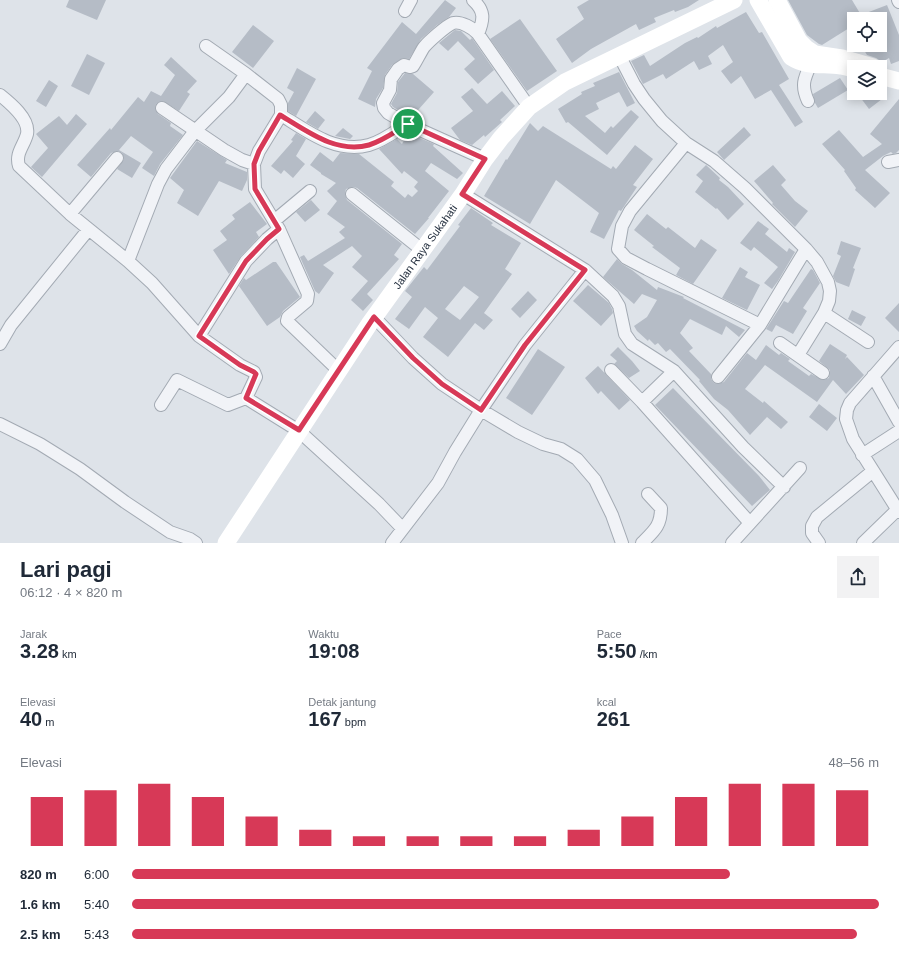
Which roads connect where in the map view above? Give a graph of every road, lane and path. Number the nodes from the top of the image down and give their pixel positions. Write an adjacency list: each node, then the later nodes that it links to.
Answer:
1 (412, 0): 6 (street)
2 (732, 0): 9 (main road, Jalan Raya Sukahati)
3 (758, 0): 10 (main road)
4 (777, 0): 10 (main road)
5 (478, 2): 7 (street)
6 (405, 11)
7 (478, 34): 20 (street); 23 (street)
8 (206, 46): 15 (street)
9 (619, 55): 20 (main road, Jalan Raya Sukahati); 25 (street)
10 (813, 60): 11 (main road); 12 (main road); 19 (street)
11 (849, 60)
12 (847, 67)
13 (887, 70): 14 (main road)
14 (899, 72)
15 (246, 74): 22 (street); 24 (street)
16 (887, 78): 17 (main road)
17 (899, 81)
18 (0, 95): 32 (street)
19 (808, 101)
20 (530, 107): 27 (main road, Jalan Raya Sukahati)
21 (162, 108): 24 (street)
22 (280, 115): 23 (street); 28 (street)
23 (408, 124): 27 (street)
24 (195, 131): 28 (street); 37 (street)
25 (686, 143): 35 (street); 41 (street)
26 (117, 158): 32 (street)
27 (485, 159): 31 (main road, Jalan Raya Sukahati)
28 (254, 164): 33 (street)
29 (310, 191): 33 (street)
30 (352, 194): 36 (street)
31 (462, 194): 36 (main road, Jalan Raya Sukahati); 38 (street)
32 (70, 214): 34 (street)
33 (277, 225): 42 (street); 48 (street)
34 (88, 230): 37 (street); 45 (street)
35 (806, 249): 39 (street); 41 (street)
36 (422, 250): 40 (main road, Jalan Raya Sukahati)
37 (128, 261): 42 (street)
38 (585, 270): 50 (street); 57 (street)
39 (824, 314): 43 (street); 47 (street)
40 (374, 317): 48 (main road, Jalan Raya Sukahati); 57 (street)
41 (760, 326): 53 (street)
42 (199, 336): 54 (street)
43 (868, 342)
44 (780, 343): 47 (street)
45 (0, 344)
46 (899, 347): 52 (street)
47 (798, 355): 51 (street)
48 (338, 370): 60 (main road, Jalan Raya Sukahati)
49 (611, 370): 55 (street)
50 (674, 371): 55 (street); 65 (street)
51 (823, 373)
52 (873, 376): 58 (street); 62 (street)
53 (718, 377)
54 (246, 398): 56 (street); 60 (street)
55 (642, 402): 68 (street)
56 (161, 405)
57 (481, 410): 69 (street); 74 (street)
58 (899, 422)
59 (0, 424): 71 (street)
60 (299, 430): 69 (street); 72 (main road, Jalan Raya Sukahati)
61 (899, 431): 62 (street)
62 (862, 455): 64 (street)
63 (800, 468): 65 (street)
64 (873, 471): 67 (street); 76 (street)
65 (784, 487): 68 (street)
66 (648, 494): 75 (street)
67 (898, 511): 77 (street)
68 (750, 523): 70 (street)
69 (402, 528): 73 (street)
70 (735, 542)
71 (196, 543)
72 (226, 543)
73 (392, 543)
74 (622, 543)
75 (642, 543)
76 (820, 543)
77 (863, 543)

